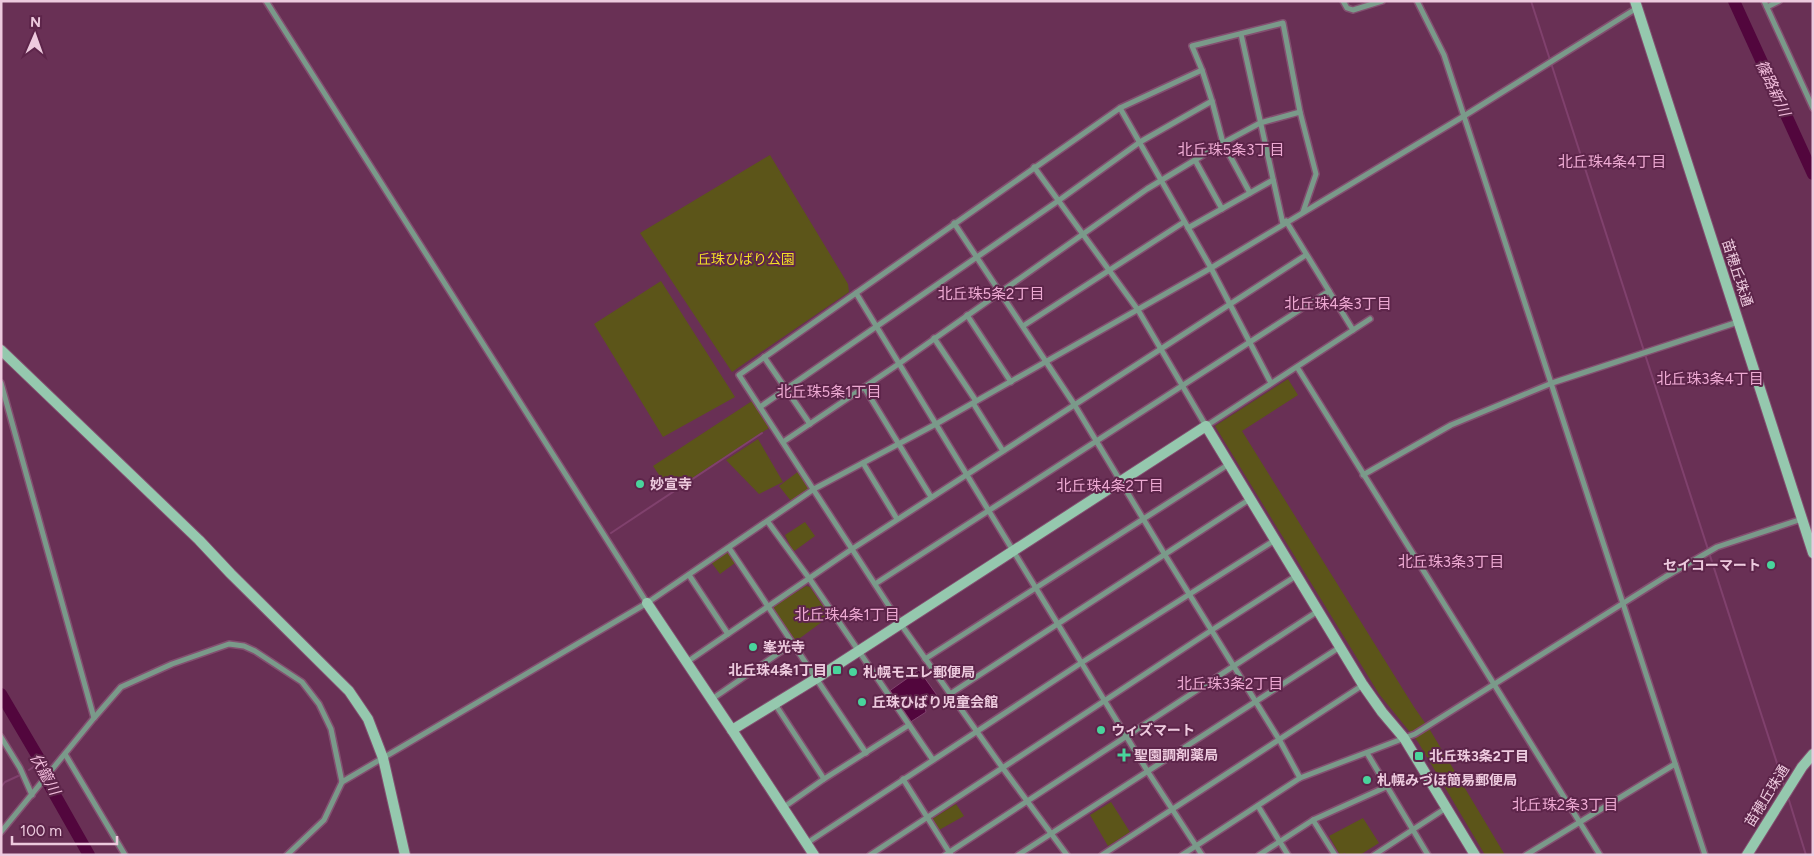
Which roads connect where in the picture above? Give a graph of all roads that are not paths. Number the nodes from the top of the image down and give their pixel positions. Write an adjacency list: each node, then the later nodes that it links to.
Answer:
1 (266, 1): 97 (street)
2 (1343, 1): 3 (street)
3 (1382, 1)
4 (1417, 1): 15 (street)
5 (1779, 1): 6 (street)
6 (1765, 4): 10 (street)
7 (1636, 5): 15 (street); 43 (street, 苗穂丘珠通)
8 (1241, 34): 9 (street); 14 (street); 16 (street)
9 (1202, 70): 11 (street); 12 (street)
10 (1810, 95): 13 (street)
11 (1212, 101): 17 (street); 18 (street)
12 (1120, 108): 17 (street); 20 (street)
13 (1813, 108)
14 (1300, 112): 16 (street); 26 (street)
15 (1464, 116): 26 (street); 58 (street)
16 (1260, 123): 18 (street); 22 (street)
17 (1140, 142): 21 (street); 24 (street)
18 (1223, 143): 19 (street); 23 (street)
19 (1195, 160): 21 (street); 25 (street)
20 (1034, 167): 24 (street); 29 (street)
21 (1161, 180): 27 (street); 31 (street)
22 (1273, 180): 23 (street); 28 (street)
23 (1250, 193): 25 (street)
24 (1058, 201): 31 (street); 33 (street)
25 (1222, 209): 30 (street)
26 (1303, 213): 28 (street)
27 (1184, 222): 30 (street); 35 (street)
28 (1285, 222): 32 (street); 34 (street)
29 (954, 223): 33 (street); 37 (street)
30 (1188, 228): 34 (street)
31 (1084, 234): 35 (street); 38 (street)
32 (1306, 255): 36 (street); 39 (street)
33 (977, 257): 38 (street); 44 (street)
34 (1210, 268): 39 (street); 40 (street)
35 (1110, 271): 40 (street); 45 (street)
36 (1329, 291): 46 (street); 48 (street)
37 (856, 293): 44 (street); 51 (street)
38 (1000, 293): 41 (street); 45 (street)
39 (1230, 304): 48 (street); 49 (street)
40 (1138, 310): 49 (street); 52 (street)
41 (967, 315): 47 (street); 55 (street)
42 (1370, 319): 46 (street)
43 (1738, 322): 58 (street); 83 (street, 苗穂丘珠通)
44 (876, 326): 53 (street); 61 (street)
45 (1022, 326): 52 (street)
46 (1353, 330): 54 (street)
47 (934, 338): 53 (street); 62 (street)
48 (1250, 342): 57 (street); 59 (street)
49 (1160, 348): 59 (street); 63 (street)
50 (1, 350): 132 (street)
51 (764, 357): 61 (street); 64 (street)
52 (1047, 362): 55 (street); 63 (street)
53 (900, 363): 60 (street); 66 (street)
54 (1297, 367): 57 (street); 75 (street)
55 (1011, 382): 62 (street)
56 (1, 383): 120 (street)
57 (1271, 383): 67 (street)
58 (1552, 383): 75 (street); 98 (street)
59 (1183, 385): 67 (street); 68 (street)
60 (864, 387): 65 (street); 70 (street)
61 (786, 389): 64 (street); 65 (street)
62 (975, 402): 66 (street); 71 (street)
63 (1074, 404): 68 (street); 71 (street)
64 (760, 407): 69 (street)
65 (810, 424): 69 (street)
66 (936, 424): 70 (street); 74 (street)
67 (1206, 426): 73 (street); 76 (street)
68 (1096, 441): 76 (street); 80 (street)
69 (783, 442): 77 (street)
70 (900, 444): 72 (street); 78 (street)
71 (1003, 451): 74 (street)
72 (864, 463): 77 (street); 81 (street)
73 (1228, 464): 79 (street); 82 (street)
74 (967, 474): 78 (street); 80 (street)
75 (1364, 475): 113 (street)
76 (1120, 481): 82 (street); 88 (street)
77 (814, 489): 84 (street); 87 (street)
78 (931, 497): 81 (street)
79 (1250, 499): 85 (street); 90 (street)
80 (989, 512): 88 (street); 94 (street)
81 (897, 519): 87 (street)
82 (1144, 519): 90 (street); 95 (street)
83 (1802, 520): 89 (street, 苗穂丘珠通); 98 (street)
84 (768, 522): 86 (street); 93 (street)
85 (1275, 539): 92 (street); 96 (street)
86 (729, 548): 91 (street); 99 (street)
87 (852, 548): 93 (street); 94 (street)
88 (1012, 550): 95 (street); 101 (street)
89 (1813, 553)
90 (1165, 555): 96 (street); 102 (street)
91 (689, 574): 97 (street); 104 (street)
92 (1297, 576): 100 (street); 103 (street)
93 (809, 578): 99 (street); 107 (street)
94 (875, 584): 101 (street)
95 (1035, 588): 102 (street); 108 (street)
96 (1189, 593): 103 (street); 110 (street)
97 (647, 603): 109 (street); 132 (street)
98 (1623, 603): 113 (street); 134 (street)
99 (767, 606): 104 (street); 105 (street)
100 (1318, 611): 106 (street); 111 (street)
101 (900, 623): 107 (street); 108 (street)
102 (1057, 624): 110 (street); 115 (street)
103 (1212, 630): 111 (street); 118 (street)
104 (728, 634): 109 (street)
105 (792, 644): 112 (street); 116 (street)
106 (1340, 647): 114 (street); 117 (street)
107 (858, 650): 112 (street); 121 (street)
108 (925, 659): 115 (street)
109 (687, 662): 116 (street)
110 (1081, 663): 118 (street); 123 (street)
111 (1233, 666): 117 (street); 125 (street)
112 (817, 678): 119 (street); 128 (street)
113 (1494, 683): 126 (street); 150 (street)
114 (1363, 686): 126 (street); 127 (street)
115 (950, 694): 123 (street)
116 (712, 699): 122 (street)
117 (1256, 701): 127 (street); 136 (street)
118 (1104, 702): 125 (street); 135 (street)
119 (774, 703): 122 (street); 138 (street)
120 (94, 718): 130 (street); 140 (street)
121 (909, 726): 128 (street); 133 (street)
122 (732, 730): 145 (street)
123 (976, 732): 133 (street); 135 (street)
124 (1, 737): 142 (street)
125 (1126, 738): 136 (street); 143 (street)
126 (1404, 738): 129 (street); 146 (street)
127 (1280, 741): 137 (street); 147 (street)
128 (866, 753): 138 (street)
129 (1367, 753): 137 (street); 141 (street)
130 (65, 754): 142 (street); 158 (street)
131 (1813, 754): 177 (street, 苗穂丘珠通)
132 (384, 758): 140 (street); 160 (street)
133 (933, 760): 139 (street)
134 (1675, 764): 150 (street); 176 (street)
135 (1002, 767): 143 (street); 148 (street)
136 (1148, 772): 147 (street); 153 (street)
137 (1300, 778): 144 (street)
138 (824, 779): 145 (street)
139 (903, 779): 148 (street); 155 (street)
140 (342, 782): 159 (street)
141 (1386, 787): 149 (street); 151 (street)
142 (32, 795): 152 (street)
143 (1026, 801): 153 (street); 157 (street)
144 (1258, 806): 154 (street); 156 (street)
145 (784, 807): 155 (street)
146 (1446, 808): 151 (street); 173 (street)
147 (1172, 810): 156 (street); 165 (street)
148 (927, 817): 157 (street); 162 (street)
149 (1313, 820): 154 (street); 170 (street)
150 (1579, 821): 174 (street); 175 (street)
151 (1413, 830): 171 (street); 172 (street)
152 (1, 832)
153 (1052, 834): 163 (street); 164 (street)
154 (1280, 842): 168 (street); 169 (street)
155 (808, 843): 161 (street)
156 (1196, 846): 166 (street); 167 (street)
157 (948, 854)
158 (125, 855)
159 (287, 855)
160 (405, 855)
161 (814, 855)
162 (870, 855)
163 (1018, 855)
164 (1067, 855)
165 (1102, 855)
166 (1182, 855)
167 (1202, 855)
168 (1259, 855)
169 (1288, 855)
170 (1335, 855)
171 (1374, 855)
172 (1428, 855)
173 (1476, 855)
174 (1526, 855)
175 (1600, 855)
176 (1704, 855)
177 (1747, 855)

